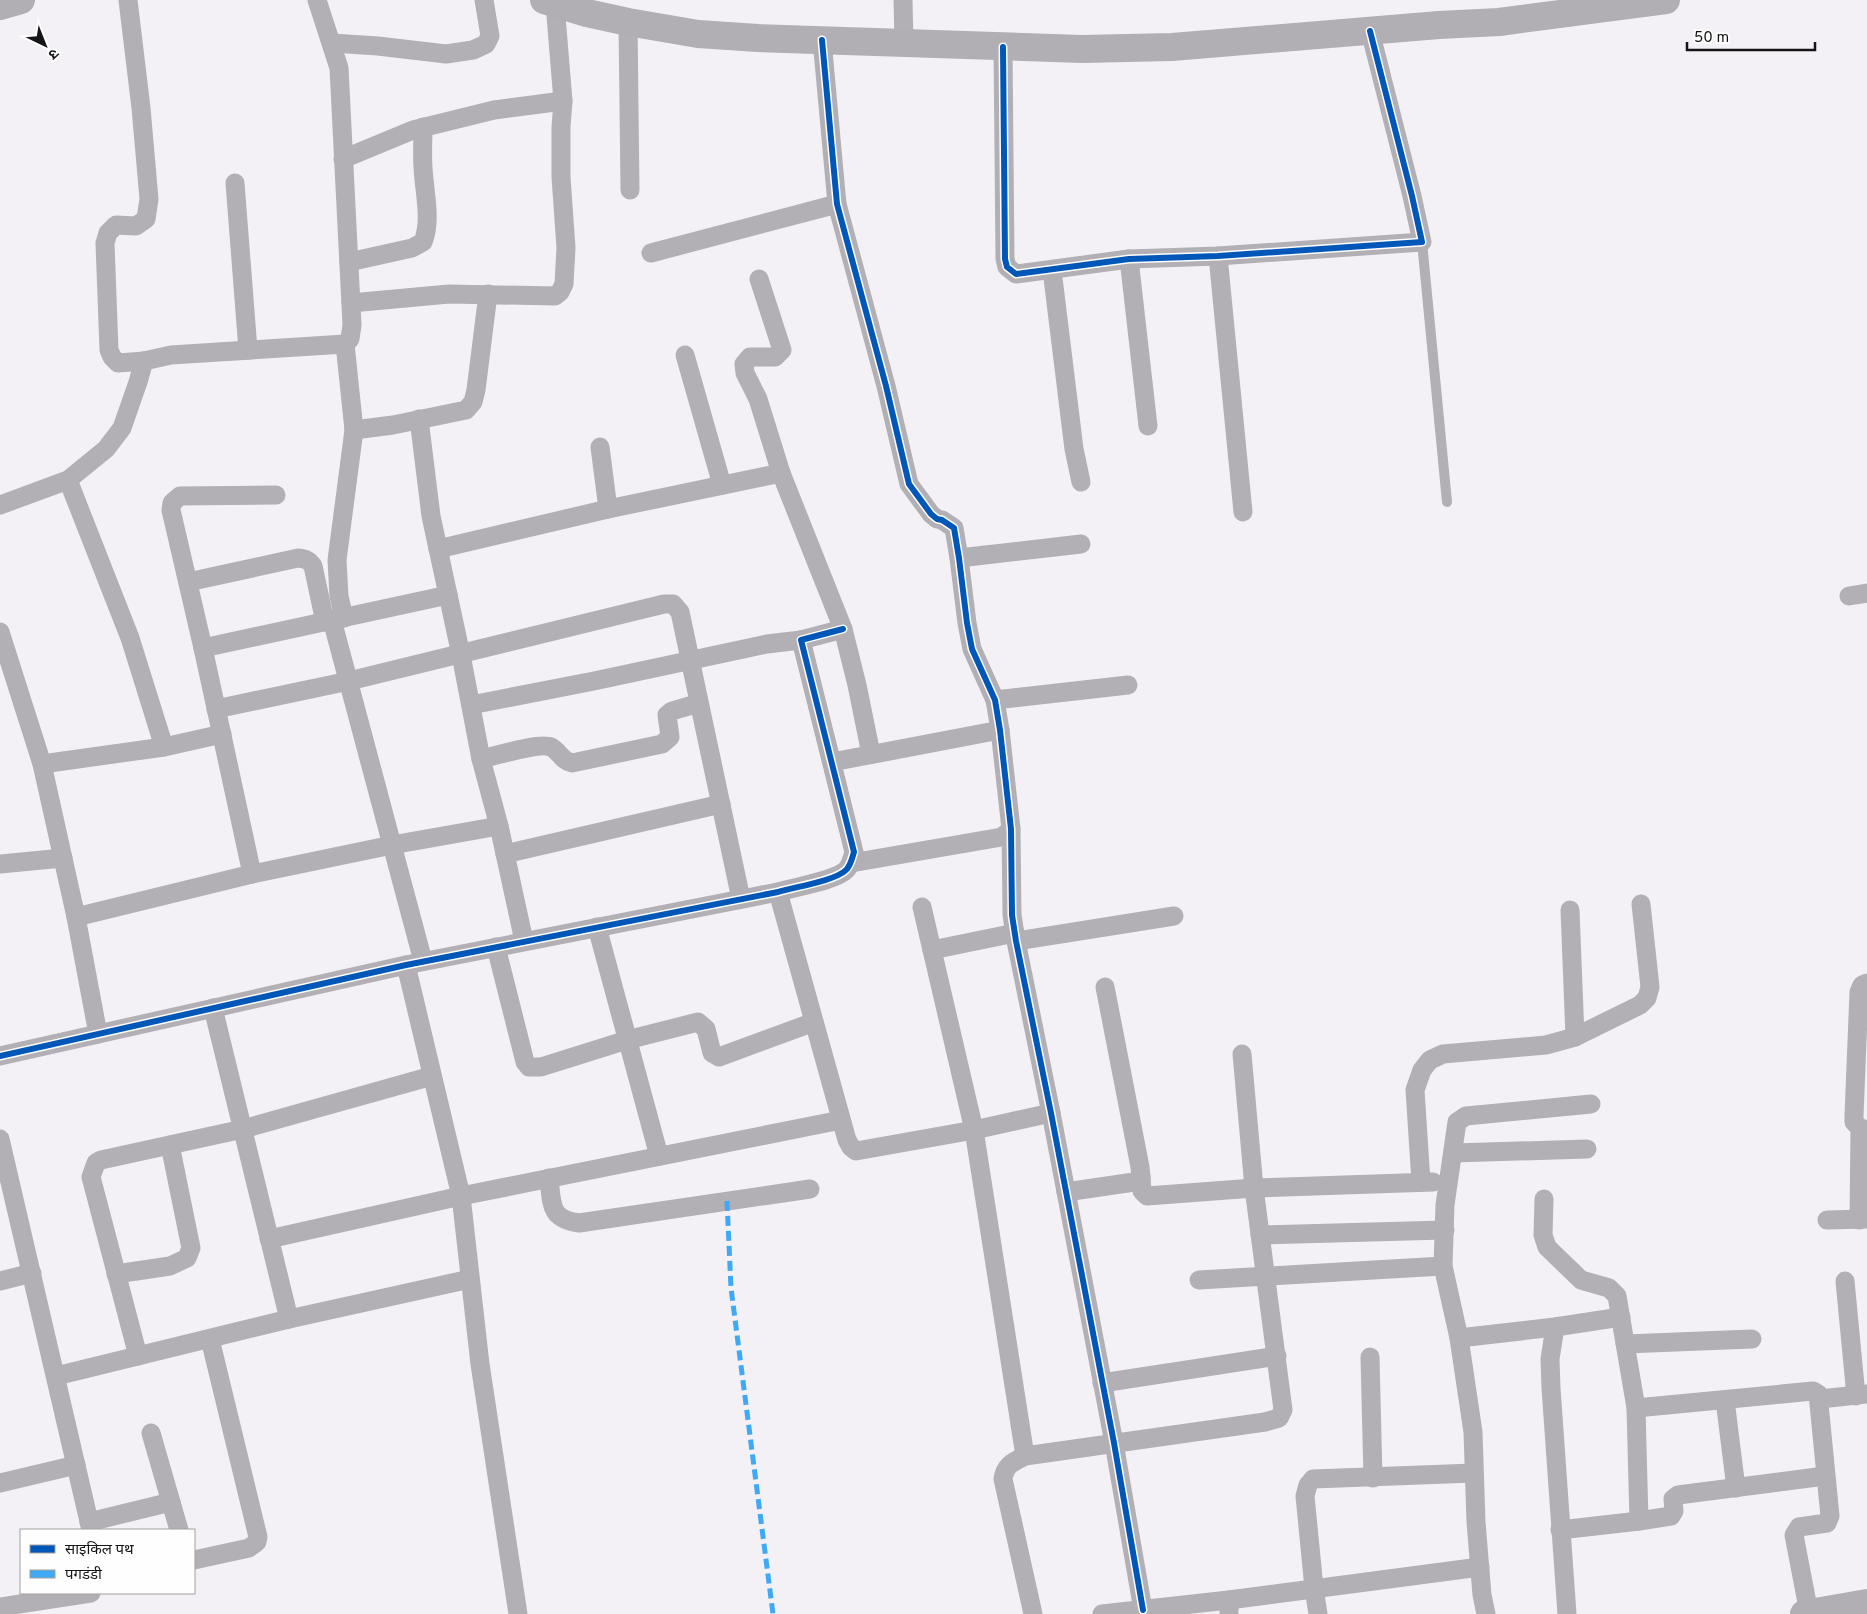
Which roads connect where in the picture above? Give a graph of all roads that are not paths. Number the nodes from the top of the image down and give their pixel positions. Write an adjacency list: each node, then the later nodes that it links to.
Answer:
1 (21, 0): 8 (main road)
2 (128, 0): 33 (street)
3 (317, 0): 12 (street)
4 (484, 0): 12 (street)
5 (903, 0): 13 (street)
6 (1666, 0): 10 (main road)
7 (549, 2): 9 (main road); 15 (street)
8 (0, 6)
9 (628, 22): 11 (main road); 19 (street)
10 (1370, 31): 14 (main road); 21 (street)
11 (822, 40): 13 (main road); 20 (street)
12 (332, 43): 17 (street)
13 (904, 43): 14 (main road)
14 (1003, 47): 26 (street)
15 (563, 102): 16 (street); 28 (street)
16 (423, 128): 17 (street); 25 (street)
17 (343, 159): 25 (street)
18 (235, 183): 31 (street)
19 (630, 190)
20 (837, 204): 22 (street); 49 (street)
21 (1422, 242): 23 (street); 43 (lane)
22 (651, 253)
23 (1218, 256): 24 (street); 46 (street)
24 (1129, 259): 26 (street); 35 (street)
25 (349, 262): 29 (street)
26 (1052, 270): 40 (street)
27 (759, 279): 38 (street)
28 (488, 294): 29 (street); 34 (street)
29 (351, 304): 30 (street)
30 (345, 344): 31 (street); 36 (street)
31 (248, 350): 33 (street)
32 (685, 355): 41 (street)
33 (144, 361): 39 (street)
34 (419, 419): 36 (street); 48 (street)
35 (1148, 426)
36 (354, 430): 52 (street)
37 (600, 447): 45 (street)
38 (781, 473): 41 (street); 53 (street)
39 (68, 480): 44 (street); 67 (street)
40 (1081, 482)
41 (722, 485): 45 (street)
42 (276, 495): 50 (street)
43 (1447, 502)
44 (0, 505)
45 (608, 509): 48 (street)
46 (1243, 512)
47 (1081, 544): 49 (street)
48 (438, 549): 51 (street)
49 (960, 558): 61 (street)
50 (188, 582): 52 (street); 56 (street)
51 (448, 595): 52 (street); 57 (street)
52 (334, 620): 56 (street); 59 (street)
53 (843, 629): 55 (street); 68 (street)
54 (0, 635): 71 (street)
55 (801, 640): 58 (street); 70 (street)
56 (203, 648): 64 (street)
57 (462, 655): 58 (street); 59 (street); 63 (street)
58 (690, 661): 62 (street); 63 (street)
59 (349, 681): 64 (street); 75 (street)
60 (1128, 685): 61 (street)
61 (995, 700): 65 (street)
62 (699, 703): 69 (street); 72 (street)
63 (471, 705): 69 (street)
64 (216, 709): 66 (street)
65 (1000, 730): 68 (street); 74 (street)
66 (222, 734): 67 (street); 80 (street)
67 (164, 747): 71 (street)
68 (871, 754): 70 (street)
69 (482, 760): 73 (street)
70 (832, 762): 78 (street)
71 (42, 764): 77 (street)
72 (721, 804): 76 (street); 82 (street)
73 (499, 826): 75 (street); 76 (street)
74 (1011, 830): 78 (street); 89 (street)
75 (392, 845): 80 (street); 93 (street)
76 (505, 854): 90 (street)
77 (63, 858): 79 (street); 87 (street)
78 (851, 863): 81 (street)
79 (0, 864)
80 (252, 874): 87 (street)
81 (778, 892): 82 (street); 97 (street)
82 (741, 899): 88 (street)
83 (1641, 904): 99 (street)
84 (922, 907): 92 (street)
85 (1570, 910): 99 (street)
86 (1174, 916): 89 (street)
87 (76, 917): 98 (street)
88 (597, 927): 90 (street); 100 (street)
89 (1015, 937): 92 (street); 105 (street)
90 (524, 941): 91 (street)
91 (496, 947): 93 (street); 100 (street)
92 (932, 950): 109 (street)
93 (414, 963): 96 (street); 103 (street)
94 (1867, 983): 108 (street)
95 (1106, 987): 116 (street)
96 (213, 1008): 98 (street); 107 (street)
97 (814, 1022): 100 (street); 106 (street)
98 (98, 1034): 102 (street)
99 (1575, 1037): 119 (street)
100 (627, 1040): 114 (street)
101 (1242, 1054): 120 (street)
102 (0, 1056)
103 (432, 1076): 107 (street); 123 (street)
104 (1591, 1104): 113 (street)
105 (1052, 1113): 109 (street); 122 (street)
106 (842, 1120): 109 (street); 114 (street)
107 (243, 1129): 111 (street); 129 (street)
108 (1863, 1129): 126 (street)
109 (974, 1130): 156 (street)
110 (0, 1140): 115 (street)
111 (170, 1145): 132 (street); 132 (street)
112 (1587, 1148): 113 (street)
113 (1453, 1153): 118 (street)
114 (660, 1156): 117 (street)
115 (3, 1167): 131 (street)
116 (1141, 1177): 120 (street); 122 (street)
117 (549, 1178): 121 (street); 123 (street)
118 (1449, 1181): 119 (street); 127 (street)
119 (1421, 1182): 120 (street)
120 (1254, 1188): 128 (street)
121 (810, 1189)
122 (1066, 1192): 149 (street)
123 (461, 1196): 129 (street); 134 (street)
124 (1544, 1199): 138 (street)
125 (1827, 1220): 126 (street)
126 (1863, 1220)
127 (1444, 1230): 128 (street); 130 (street)
128 (1260, 1235): 133 (street)
129 (270, 1239): 139 (street)
130 (1443, 1266): 133 (street); 141 (street)
131 (32, 1273): 136 (street); 148 (street)
132 (116, 1274): 145 (street)
133 (1265, 1275): 135 (street); 146 (street)
134 (470, 1279): 139 (street); 176 (street)
135 (1198, 1280)
136 (0, 1281)
137 (1845, 1281): 150 (street)
138 (1621, 1317): 140 (street); 144 (street)
139 (289, 1320): 142 (street)
140 (1555, 1328): 141 (street); 167 (street)
141 (1460, 1338): 158 (street)
142 (210, 1339): 145 (street); 168 (street)
143 (1752, 1339): 144 (street)
144 (1625, 1344): 153 (street)
145 (138, 1356): 148 (street)
146 (1277, 1356): 149 (street); 155 (street)
147 (1370, 1357): 160 (street)
148 (56, 1376): 157 (street)
149 (1102, 1383): 155 (street)
150 (1862, 1395): 151 (street)
151 (1820, 1399): 152 (street); 159 (street)
152 (1725, 1400): 153 (street); 162 (street)
153 (1636, 1408): 164 (street)
154 (151, 1433): 163 (street)
155 (1114, 1443): 156 (street); 175 (street)
156 (1025, 1456): 177 (street)
157 (76, 1465): 161 (street); 165 (street)
158 (1474, 1474): 160 (street); 169 (street)
159 (1826, 1476): 162 (street); 182 (street)
160 (1373, 1478): 170 (street)
161 (0, 1483)
162 (1736, 1488): 164 (street)
163 (171, 1502): 165 (street); 166 (street)
164 (1640, 1521): 167 (street)
165 (90, 1526)
166 (179, 1529)
167 (1560, 1530): 181 (street)
168 (195, 1560)
169 (1480, 1567): 170 (street); 180 (street)
170 (1314, 1588): 173 (street); 179 (street)
171 (84, 1594): 172 (street)
172 (0, 1607)
173 (1229, 1607): 175 (street)
174 (1864, 1607): 182 (main road)
175 (1142, 1610): 178 (street)
176 (518, 1614)
177 (1033, 1614)
178 (1102, 1614)
179 (1318, 1614)
180 (1486, 1614)
181 (1567, 1614)
182 (1806, 1614)

